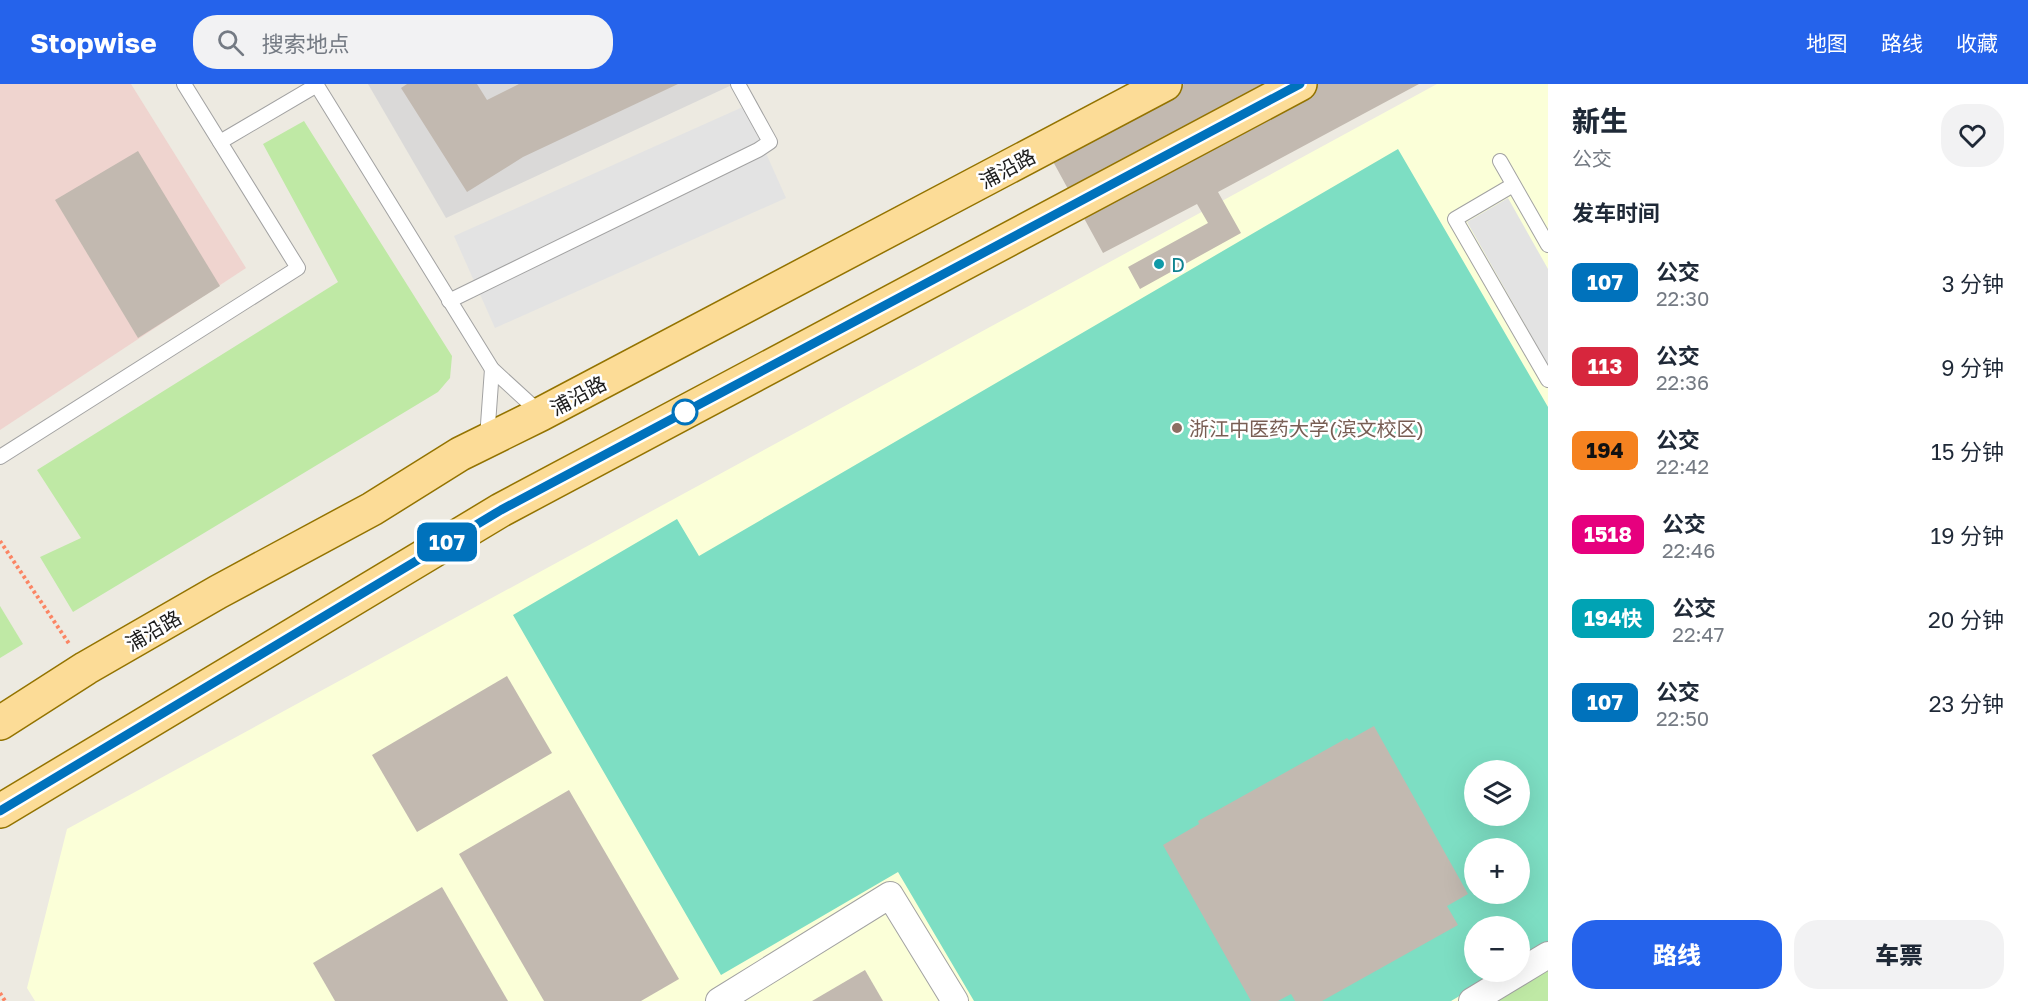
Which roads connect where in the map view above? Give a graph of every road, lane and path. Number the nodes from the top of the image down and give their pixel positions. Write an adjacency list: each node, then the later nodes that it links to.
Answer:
1 (184, 84): 6 (lane)
2 (316, 84): 6 (lane); 10 (lane)
3 (738, 84): 10 (lane)
4 (1165, 84): 13 (main road, 浦沿路)
5 (1300, 84): 19 (main road)
6 (220, 142): 15 (lane)
7 (1500, 161): 8 (lane)
8 (1513, 185): 9 (lane); 12 (lane)
9 (1548, 245)
10 (449, 301): 11 (lane)
11 (492, 369): 13 (lane); 14 (lane)
12 (1548, 380)
13 (541, 414): 14 (main road, 浦沿路)
14 (486, 441): 17 (main road, 浦沿路)
15 (0, 457)
16 (0, 541): 17 (path)
17 (86, 668): 18 (main road, 浦沿路)
18 (0, 723)
19 (0, 811)
20 (1548, 956): 25 (street)
21 (0, 993): 22 (path)
22 (5, 1001)
23 (719, 1001): 24 (street)
24 (955, 1001)
25 (1472, 1001)

